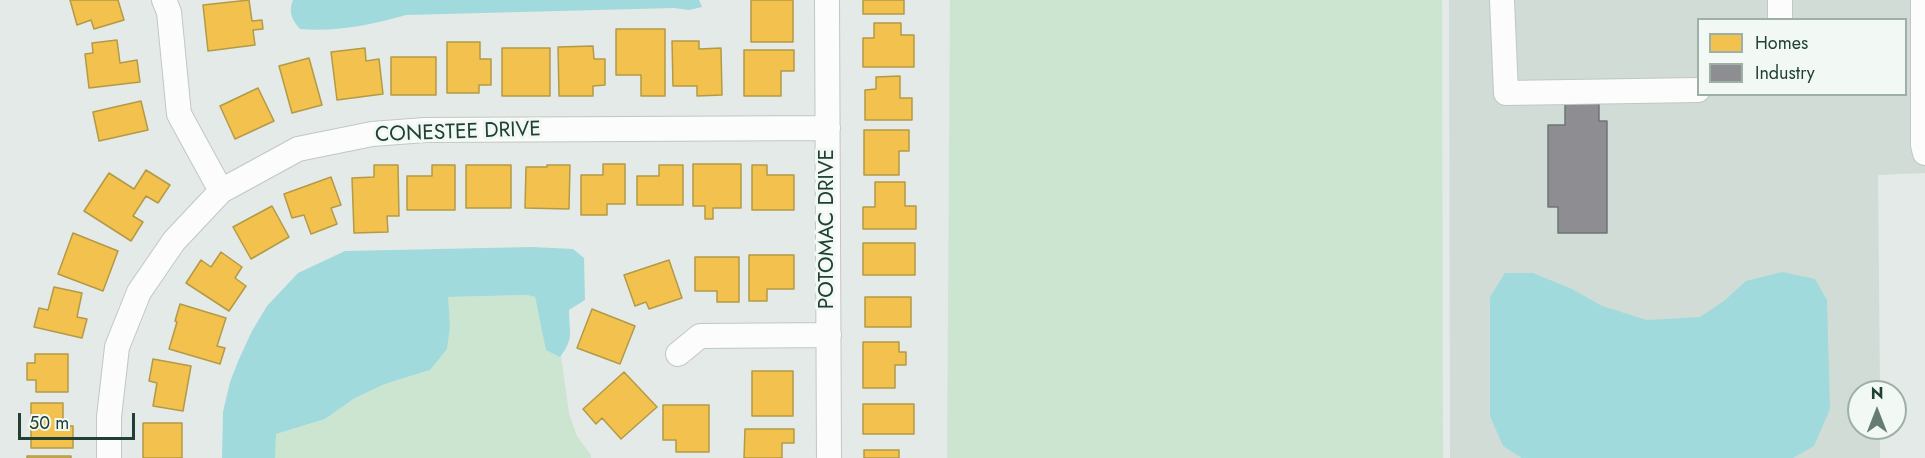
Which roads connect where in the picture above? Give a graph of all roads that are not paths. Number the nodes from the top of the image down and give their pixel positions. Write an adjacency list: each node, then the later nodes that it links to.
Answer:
1 (164, 0): 10 (street)
2 (827, 0): 8 (street, POTOMAC DRIVE)
3 (1502, 0): 7 (street)
4 (1780, 0): 6 (street)
5 (1923, 0): 9 (street)
6 (1780, 18)
7 (1697, 90)
8 (828, 128): 10 (street, CONESTEE DRIVE); 11 (street, POTOMAC DRIVE)
9 (1925, 153)
10 (221, 191): 13 (street, CONESTEE DRIVE)
11 (829, 335): 12 (street); 14 (street, POTOMAC DRIVE)
12 (678, 354)
13 (109, 458)
14 (829, 458)

